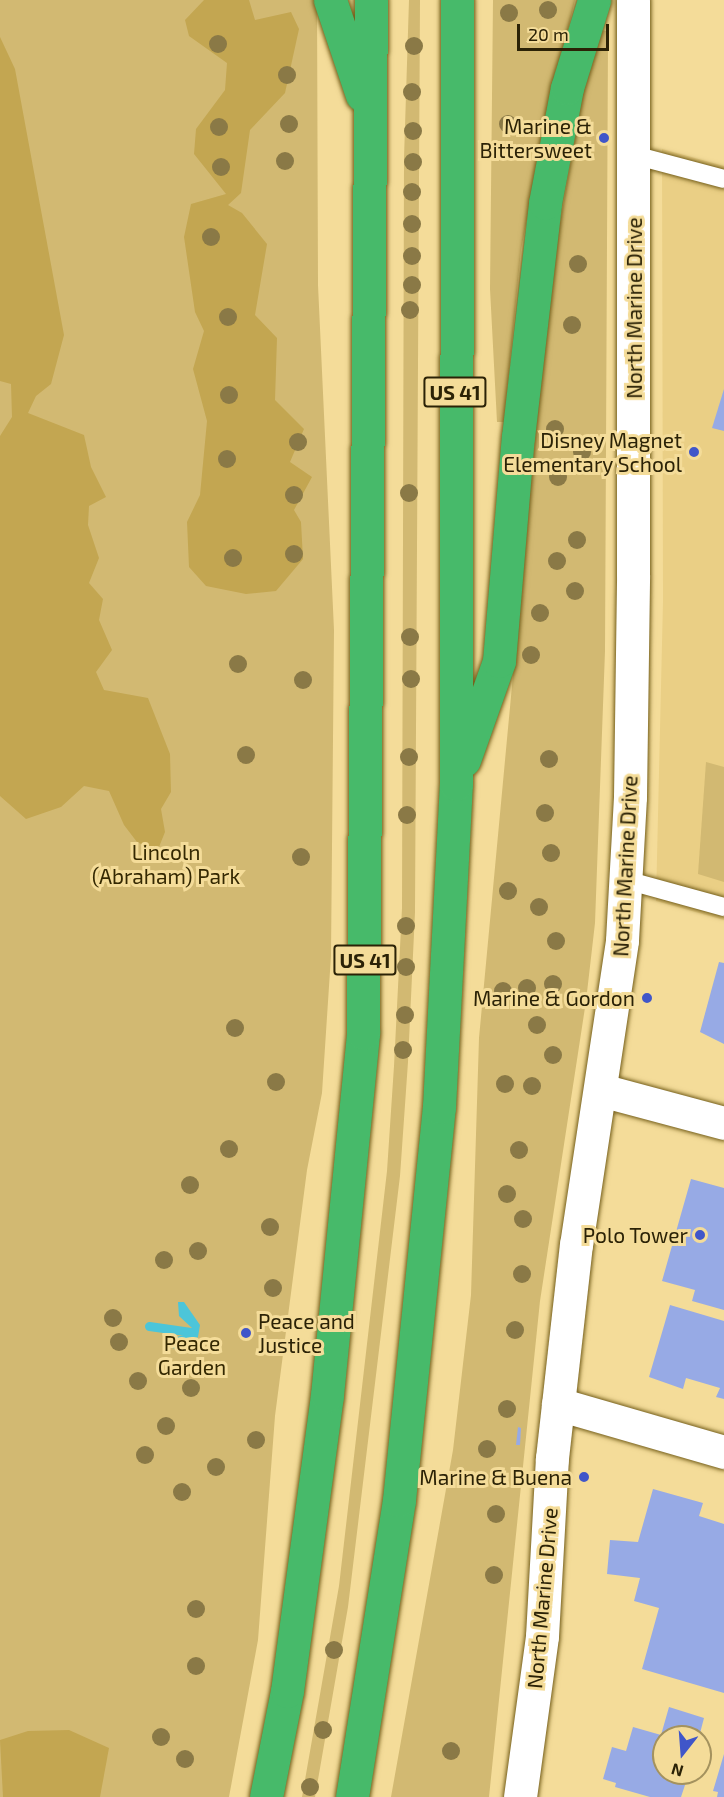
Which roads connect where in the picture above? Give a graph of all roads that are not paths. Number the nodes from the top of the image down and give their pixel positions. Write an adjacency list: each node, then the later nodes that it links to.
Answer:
1 (330, 0): 6 (highway)
2 (371, 0): 6 (highway, US 41)
3 (457, 0): 9 (highway, US 41)
4 (594, 0): 9 (highway)
5 (633, 0): 7 (street, North Marine Drive)
6 (370, 116): 16 (highway, US 41)
7 (634, 155): 8 (lane); 10 (street, North Marine Drive)
8 (724, 179)
9 (456, 784): 17 (highway, US 41)
10 (626, 880): 11 (lane); 12 (street, North Marine Drive)
11 (724, 907)
12 (602, 1090): 13 (street); 14 (street, North Marine Drive)
13 (724, 1123)
14 (558, 1404): 15 (street); 18 (street, North Marine Drive)
15 (724, 1452)
16 (266, 1797)
17 (352, 1797)
18 (520, 1797)

